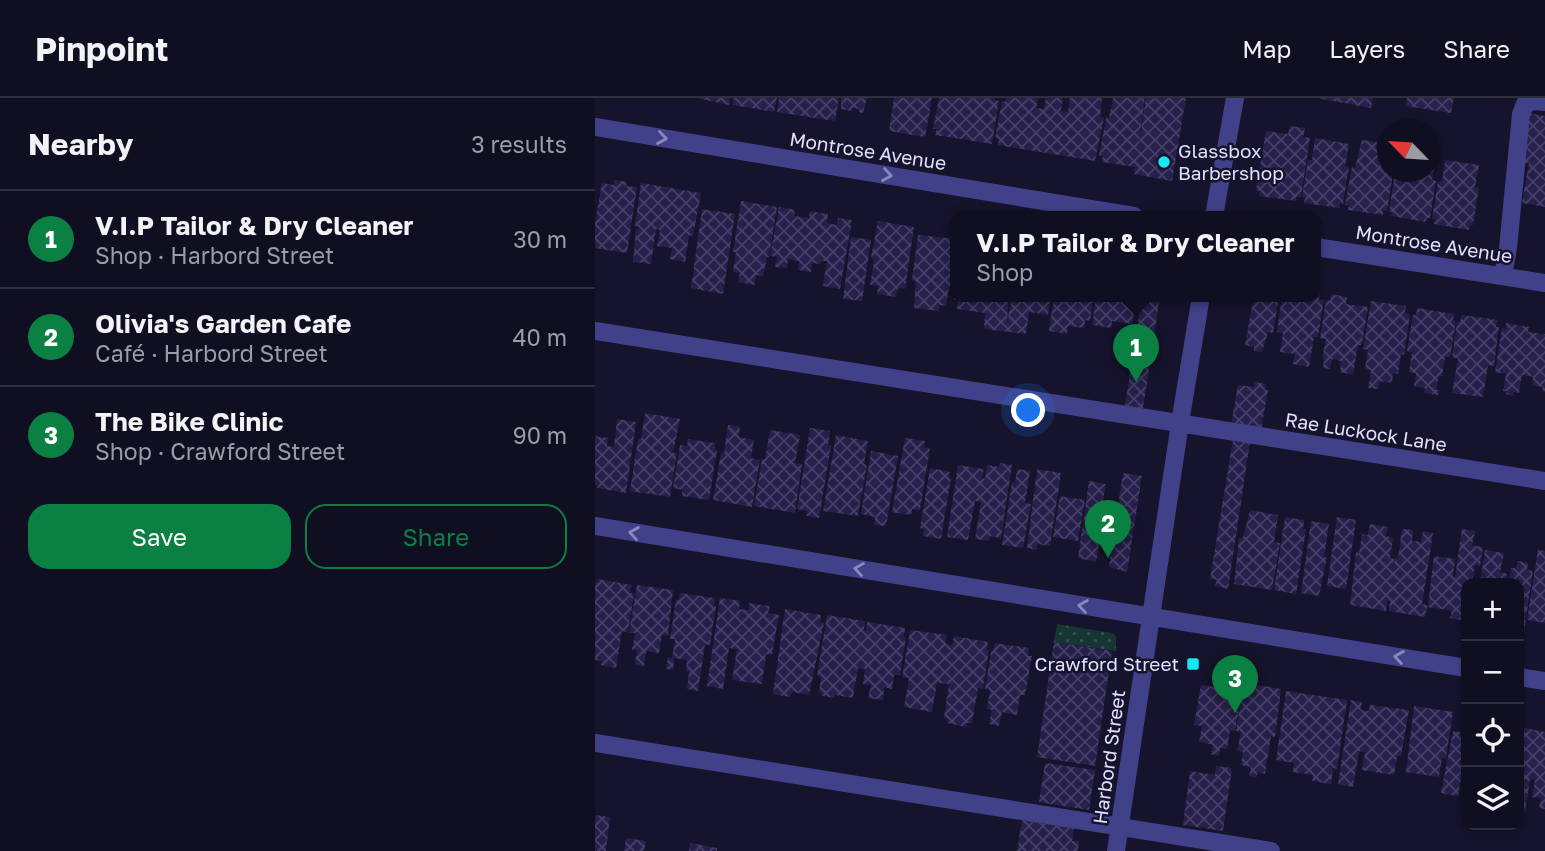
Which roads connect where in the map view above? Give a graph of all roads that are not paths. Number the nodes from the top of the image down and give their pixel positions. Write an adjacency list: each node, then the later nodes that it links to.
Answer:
1 (1235, 98): 5 (street)
2 (1545, 103): 7 (street)
3 (595, 127): 4 (street, Montrose Avenue, one-way to 4)
4 (1104, 211)
5 (1215, 211)
6 (1321, 248): 7 (street, Montrose Avenue)
7 (1503, 276): 8 (street, Montrose Avenue)
8 (1545, 283)
9 (1200, 302): 11 (street, Harbord Street)
10 (595, 331): 11 (street, Rae Luckock Lane)
11 (1180, 423): 12 (street, Rae Luckock Lane); 14 (street, Harbord Street)
12 (1545, 481)
13 (595, 526): 14 (street, one-way to 13)
14 (1151, 617): 15 (street, one-way to 14); 19 (street, Harbord Street)
15 (1461, 667)
16 (1524, 678): 17 (street)
17 (1545, 681)
18 (595, 743): 19 (street)
19 (1120, 827): 20 (street, Harbord Street); 21 (street)
20 (1116, 851)
21 (1271, 851)

